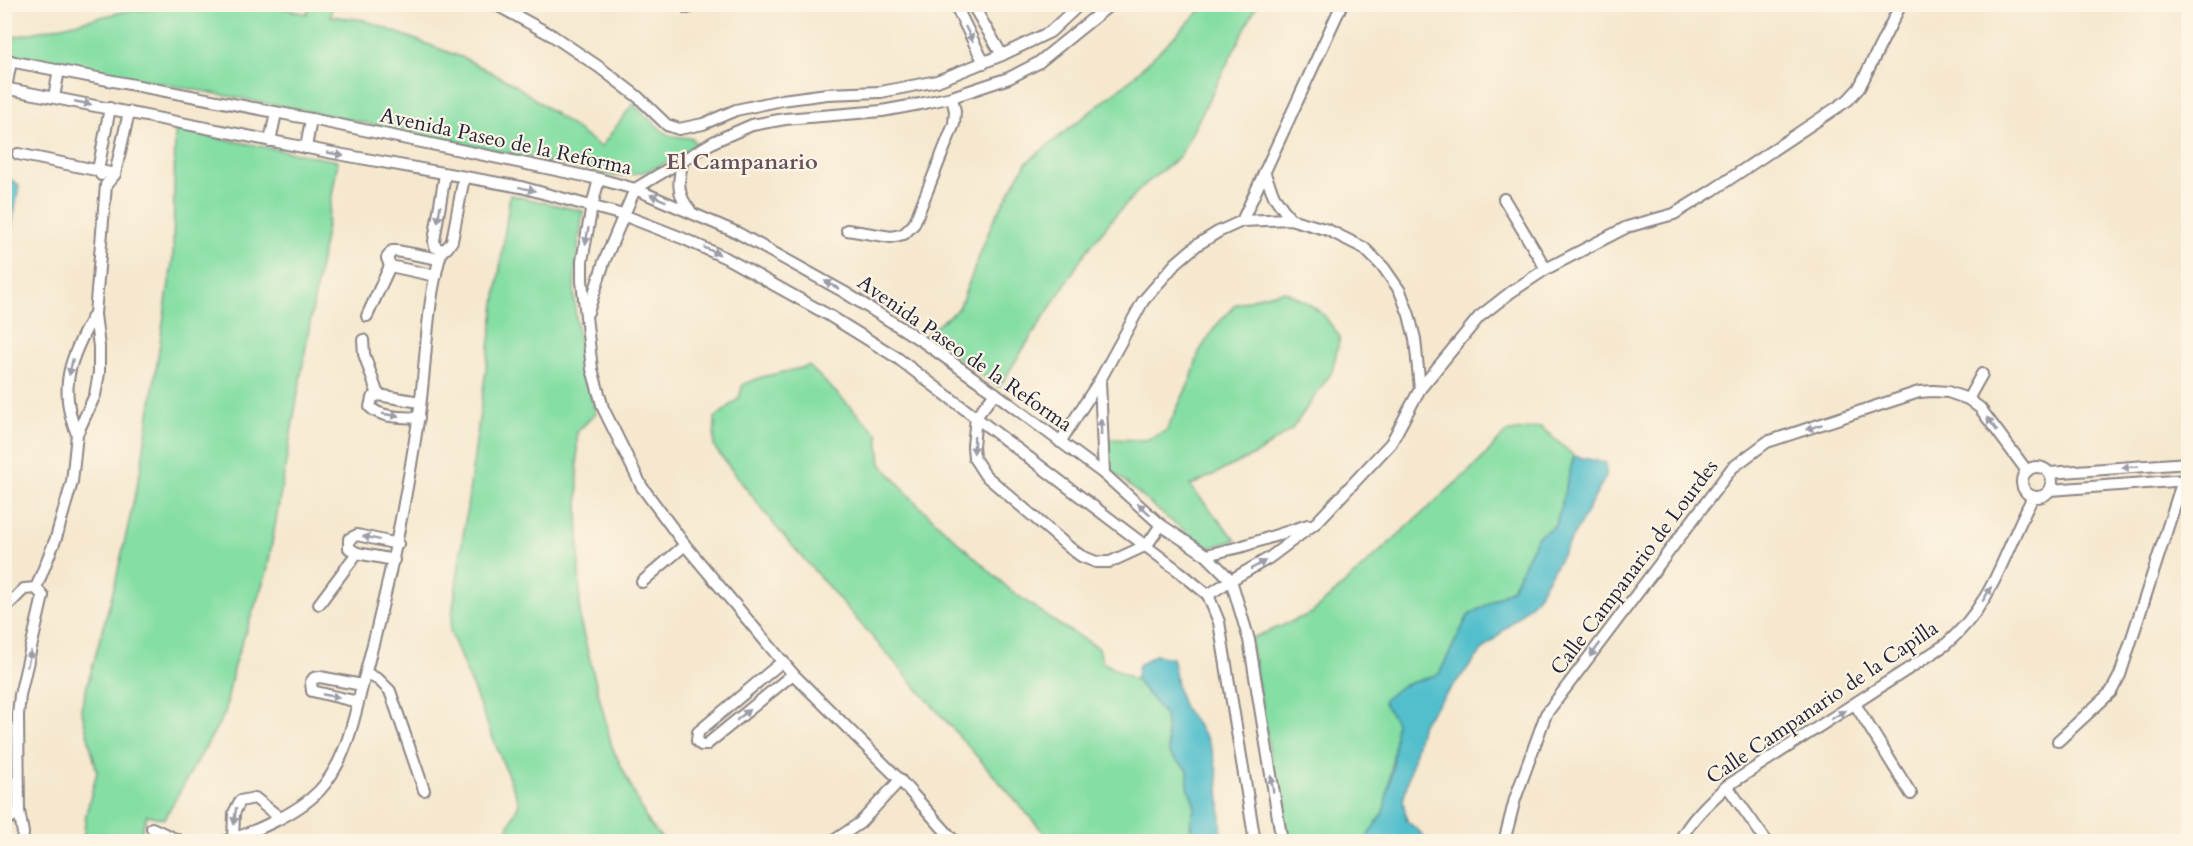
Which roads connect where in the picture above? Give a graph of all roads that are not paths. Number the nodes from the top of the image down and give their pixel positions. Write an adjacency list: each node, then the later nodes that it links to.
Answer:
1 (495, 4): 12 (street)
2 (699, 4): 9 (street)
3 (955, 4): 12 (street, one-way to 12)
4 (972, 4): 10 (street)
5 (1080, 4): 10 (street)
6 (1111, 4): 15 (street)
7 (1342, 4): 26 (street)
8 (1900, 4): 42 (street)
9 (687, 8)
10 (1002, 55): 12 (street)
11 (8, 60): 13 (street, Avenida Paseo de la Reforma); 14 (street)
12 (984, 63)
13 (59, 70): 16 (street); 19 (street, Avenida Paseo de la Reforma)
14 (5, 88): 16 (street, Avenida Paseo de la Reforma)
15 (952, 97): 24 (street); 39 (street)
16 (54, 98): 17 (street, Avenida Paseo de la Reforma, one-way to 17)
17 (110, 108): 18 (street, Avenida Paseo de la Reforma); 25 (street)
18 (129, 112): 21 (street, Avenida Paseo de la Reforma); 27 (street)
19 (276, 113): 20 (street, Avenida Paseo de la Reforma); 21 (street)
20 (311, 119): 22 (street); 30 (street, Avenida Paseo de la Reforma)
21 (270, 141): 22 (street, Avenida Paseo de la Reforma)
22 (306, 148): 28 (street, Avenida Paseo de la Reforma, one-way to 28)
23 (18, 154): 25 (street)
24 (683, 160): 32 (street); 35 (street)
25 (98, 170): 27 (street); 31 (street)
26 (1264, 172): 37 (street); 38 (street)
27 (115, 174): 31 (street)
28 (445, 174): 29 (street, Avenida Paseo de la Reforma); 40 (street, one-way to 40)
29 (464, 177): 34 (street, Avenida Paseo de la Reforma, one-way to 34); 40 (street)
30 (599, 179): 32 (street, Avenida Paseo de la Reforma); 34 (street)
31 (106, 185): 44 (street)
32 (635, 189): 35 (street, Avenida Paseo de la Reforma, one-way to 32); 36 (street)
33 (1504, 200): 42 (street)
34 (592, 206): 36 (street, Avenida Paseo de la Reforma); 45 (street, one-way to 45)
35 (693, 212): 51 (street, Avenida Paseo de la Reforma, one-way to 35)
36 (623, 215): 45 (street); 55 (street, Avenida Paseo de la Reforma, one-way to 55)
37 (1290, 219): 38 (street); 50 (street)
38 (1242, 221): 49 (street)
39 (847, 230)
40 (440, 254): 41 (street); 43 (street)
41 (390, 266): 43 (street); 46 (street)
42 (1546, 269): 50 (street)
43 (436, 276): 54 (street)
44 (95, 314): 57 (street); 57 (street, one-way to 57)
45 (586, 315): 69 (street)
46 (367, 316)
47 (363, 340): 52 (street)
48 (1982, 374): 53 (street)
49 (1100, 381): 58 (street); 62 (street, one-way to 49)
50 (1420, 389): 66 (street)
51 (995, 393): 55 (street); 58 (street, Avenida Paseo de la Reforma)
52 (378, 395): 54 (street); 56 (street, one-way to 56)
53 (1968, 399): 60 (street, one-way to 53); 103 (street, Calle Campanario de Lourdes, one-way to 103)
54 (420, 402): 56 (street)
55 (976, 417): 70 (street, Avenida Paseo de la Reforma); 70 (street, one-way to 70)
56 (419, 418): 68 (street)
57 (76, 434): 76 (street)
58 (1060, 442): 62 (street, Avenida Paseo de la Reforma)
59 (2188, 463): 61 (street, one-way to 61)
60 (2027, 471): 61 (street); 65 (street)
61 (2049, 473): 64 (street)
62 (1104, 474): 67 (street, Avenida Paseo de la Reforma, one-way to 62)
63 (2186, 480): 64 (street); 86 (street)
64 (2050, 490): 65 (street)
65 (2033, 497): 85 (street, Calle Campanario de la Capilla, one-way to 65)
66 (1317, 522): 72 (street); 74 (street, one-way to 66)
67 (1161, 525): 70 (street); 72 (street, Avenida Paseo de la Reforma)
68 (398, 544): 71 (street, one-way to 71); 73 (street)
69 (685, 545): 75 (street); 80 (street)
70 (1147, 545): 77 (street, Avenida Paseo de la Reforma)
71 (357, 553): 73 (street); 78 (street)
72 (1206, 555): 74 (street, Avenida Paseo de la Reforma)
73 (394, 560): 81 (street)
74 (1231, 580): 77 (street); 102 (street, Avenida Paseo de la Reforma, one-way to 74)
75 (642, 582)
76 (36, 588): 79 (street); 91 (street, one-way to 76)
77 (1208, 595): 101 (street, Avenida Paseo de la Reforma)
78 (319, 604)
79 (4, 609)
80 (783, 661): 82 (street); 82 (street, one-way to 82)
81 (366, 673): 83 (street); 89 (street)
82 (793, 674): 87 (street)
83 (362, 685): 84 (street); 84 (street, one-way to 84)
84 (358, 702): 92 (street)
85 (1855, 704): 88 (street, Calle Campanario de la Capilla, one-way to 85); 90 (street)
86 (2058, 741)
87 (900, 780): 99 (street); 100 (street)
88 (1727, 786): 104 (street, Calle Campanario de la Capilla); 105 (street)
89 (424, 790)
90 (1911, 794)
91 (19, 811): 93 (street); 97 (street)
92 (280, 818): 95 (street); 96 (street, one-way to 96)
93 (4, 819)
94 (152, 828): 98 (street)
95 (251, 836): 96 (street)
96 (230, 841)
97 (21, 842)
98 (182, 842)
99 (832, 842)
100 (955, 842)
101 (1255, 842)
102 (1281, 842)
103 (1504, 842)
104 (1679, 842)
105 (1767, 842)

